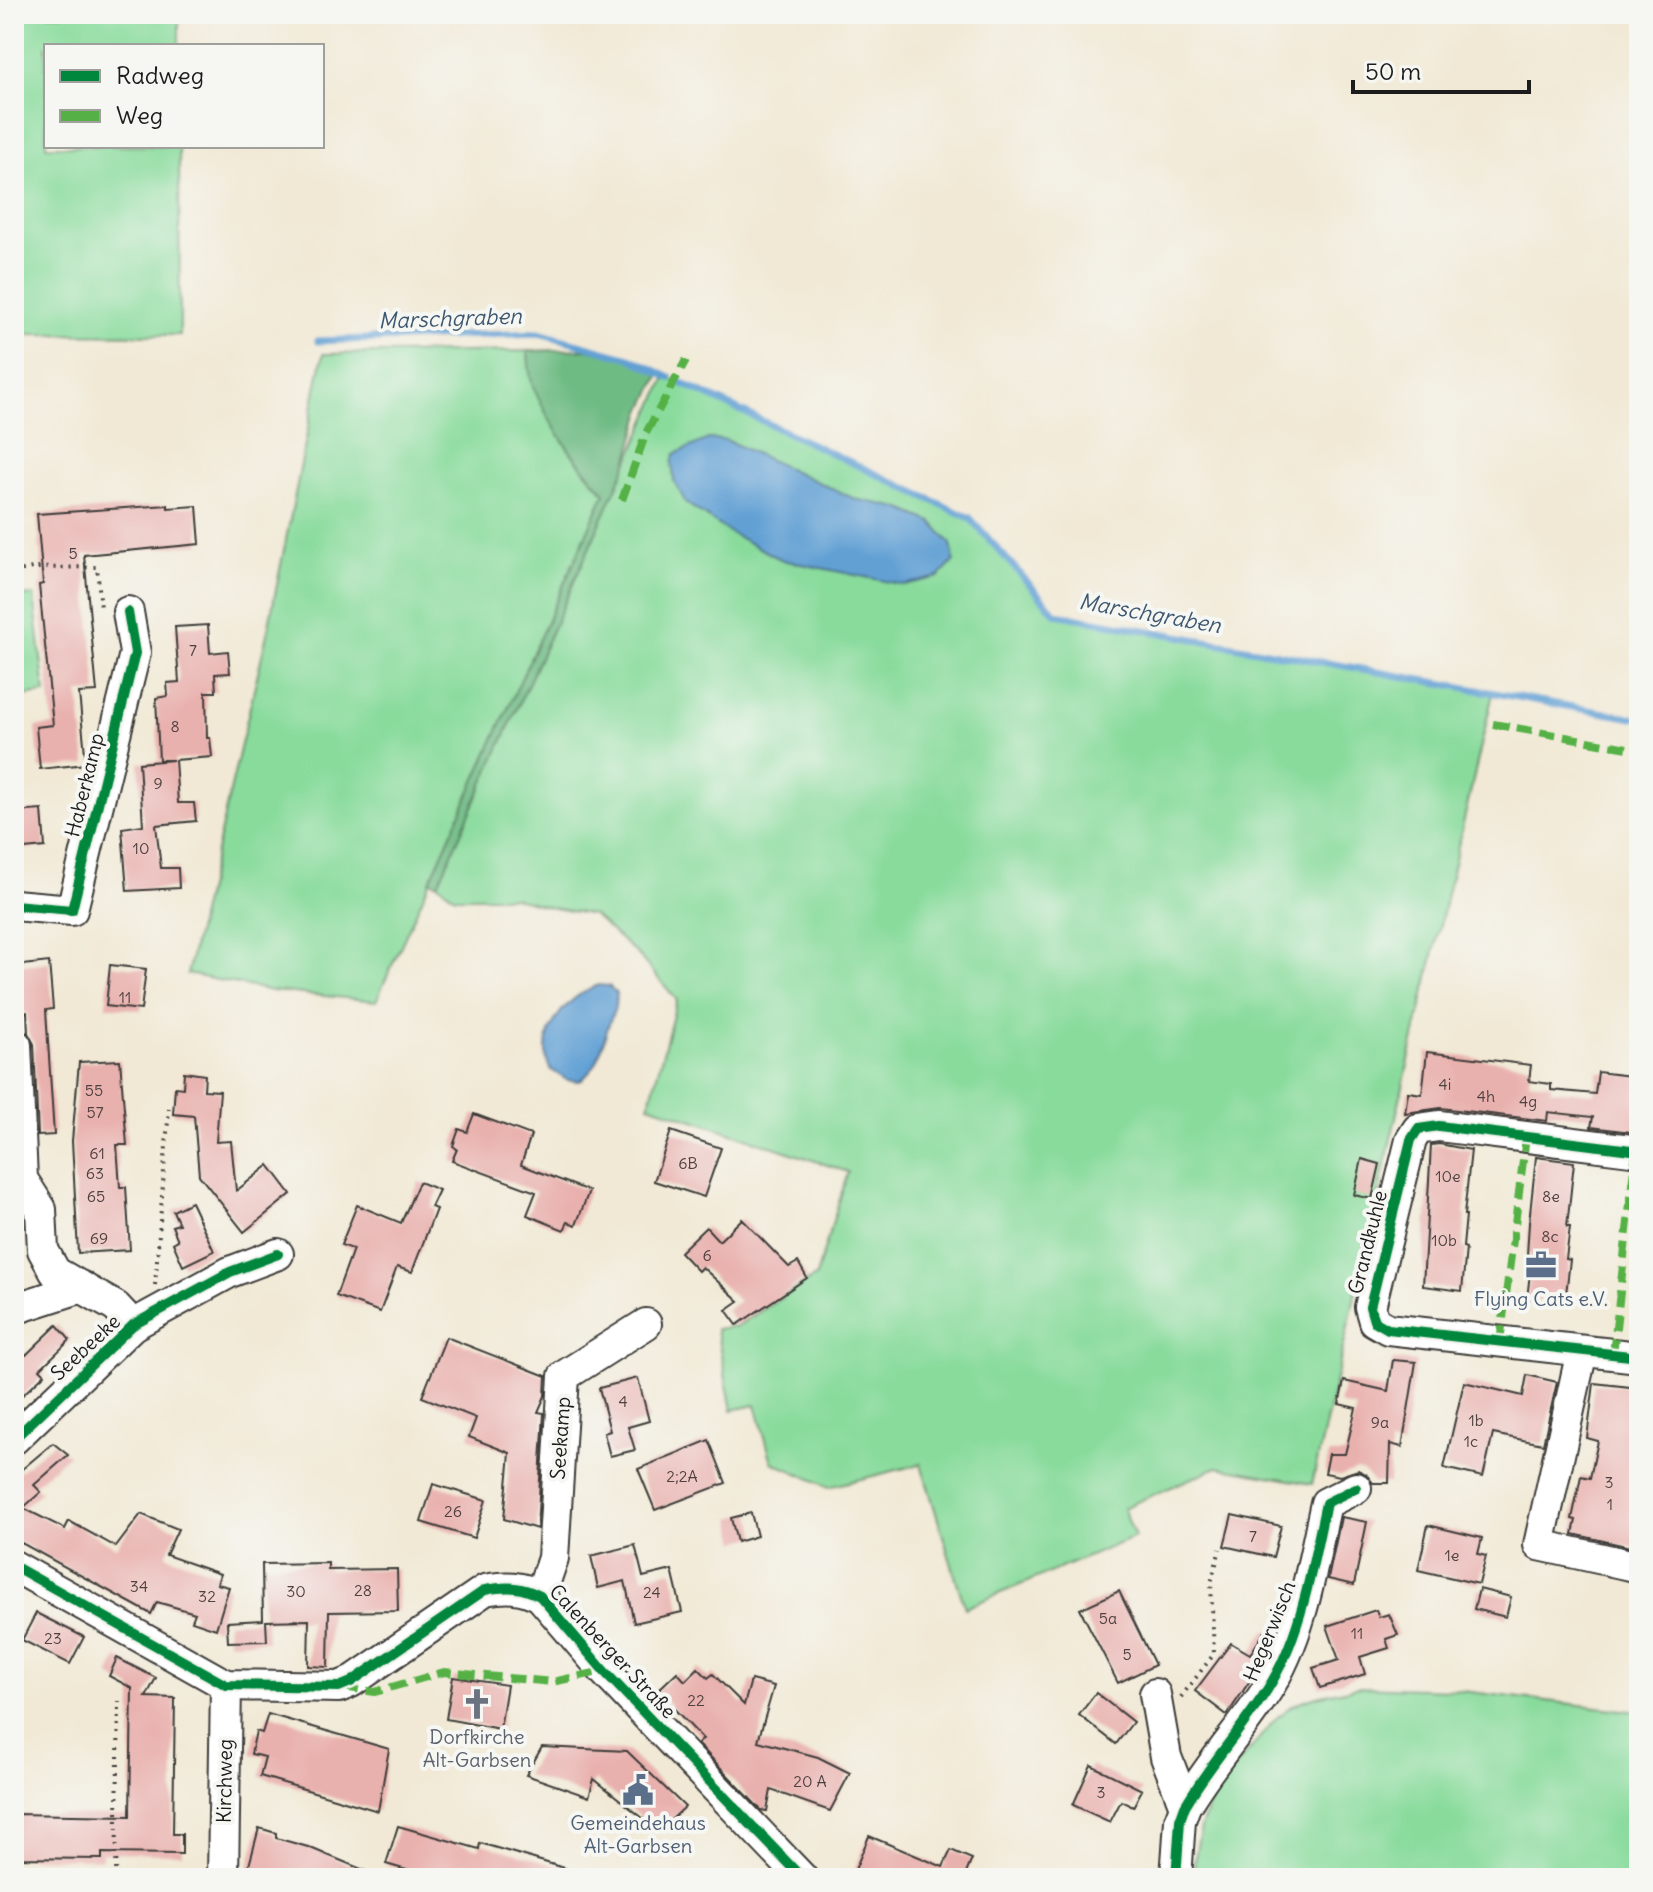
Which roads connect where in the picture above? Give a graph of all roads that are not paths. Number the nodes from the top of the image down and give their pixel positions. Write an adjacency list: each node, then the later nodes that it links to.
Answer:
1 (128, 612): 2 (street, Haberkamp)
2 (14, 905)
3 (16, 1045): 6 (street, Seebeeke)
4 (1639, 1151): 10 (street, Grandkuhle)
5 (278, 1254): 8 (street, Seebeeke)
6 (82, 1287): 7 (street); 8 (street, Seebeeke)
7 (14, 1309)
8 (143, 1320): 12 (street, Seebeeke)
9 (646, 1324): 16 (street, Seekamp)
10 (1582, 1351): 11 (street, Grandkuhle); 15 (street)
11 (1639, 1357)
12 (14, 1439)
13 (1356, 1488): 19 (street, Hegerwisch)
14 (14, 1566): 17 (street, Calenberger Straße)
15 (1639, 1567)
16 (540, 1596): 17 (street, Calenberger Straße); 21 (street, Calenberger Straße)
17 (226, 1685): 20 (street, Kirchweg)
18 (1158, 1709): 19 (street)
19 (1185, 1806): 22 (street, Hegerwisch)
20 (223, 1878)
21 (802, 1878)
22 (1176, 1878)

